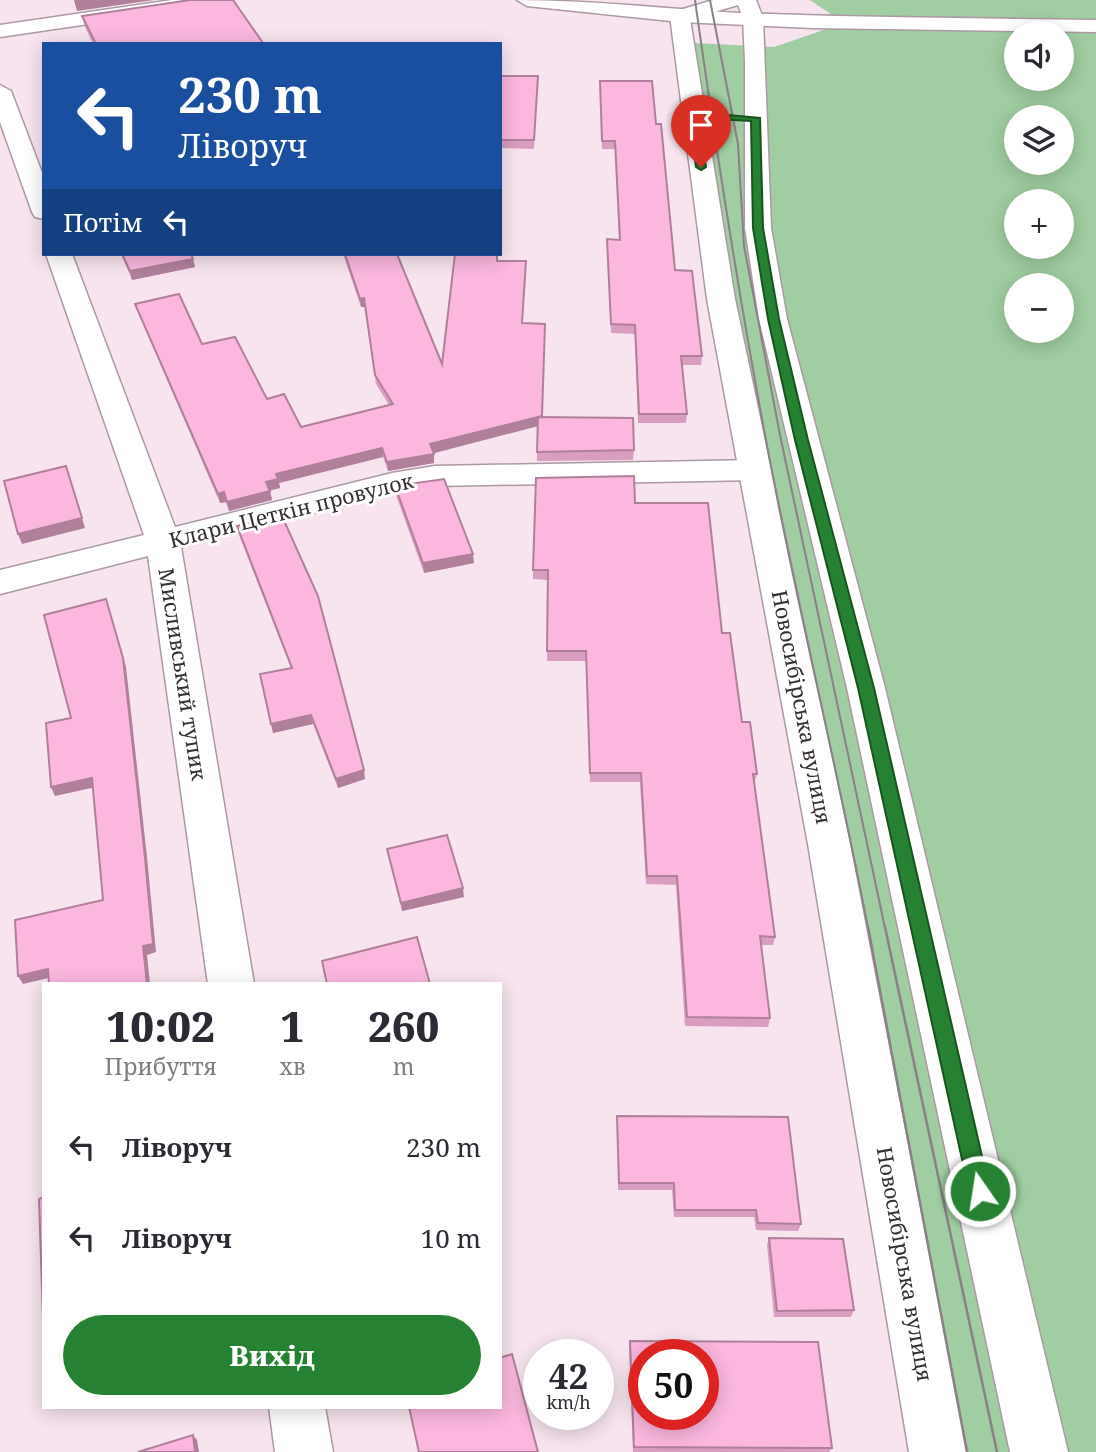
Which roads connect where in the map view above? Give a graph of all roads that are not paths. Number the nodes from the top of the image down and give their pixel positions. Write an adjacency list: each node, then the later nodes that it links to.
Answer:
1 (212, 0): 7 (main road)
2 (527, 0): 4 (main road)
3 (734, 0): 4 (main road)
4 (680, 16): 5 (main road); 9 (main road, Новосибірська вулиця)
5 (751, 18): 6 (main road); 9 (main road, Новосибірська вулиця)
6 (1096, 26)
7 (0, 30)
8 (0, 91): 10 (main road)
9 (724, 117): 12 (main road, Новосибірська вулиця); 19 (main road, Новосибірська вулиця)
10 (42, 206)
11 (60, 256): 13 (main road, Мисливський тупик)
12 (755, 470): 13 (main road, Клари Цеткін провулок); 18 (main road, Новосибірська вулиця)
13 (163, 541): 14 (main road, Клари Цеткін провулок); 15 (main road, Мисливський тупик)
14 (0, 582)
15 (231, 982)
16 (297, 1409): 17 (main road)
17 (304, 1452)
18 (939, 1452)
19 (1039, 1452)

